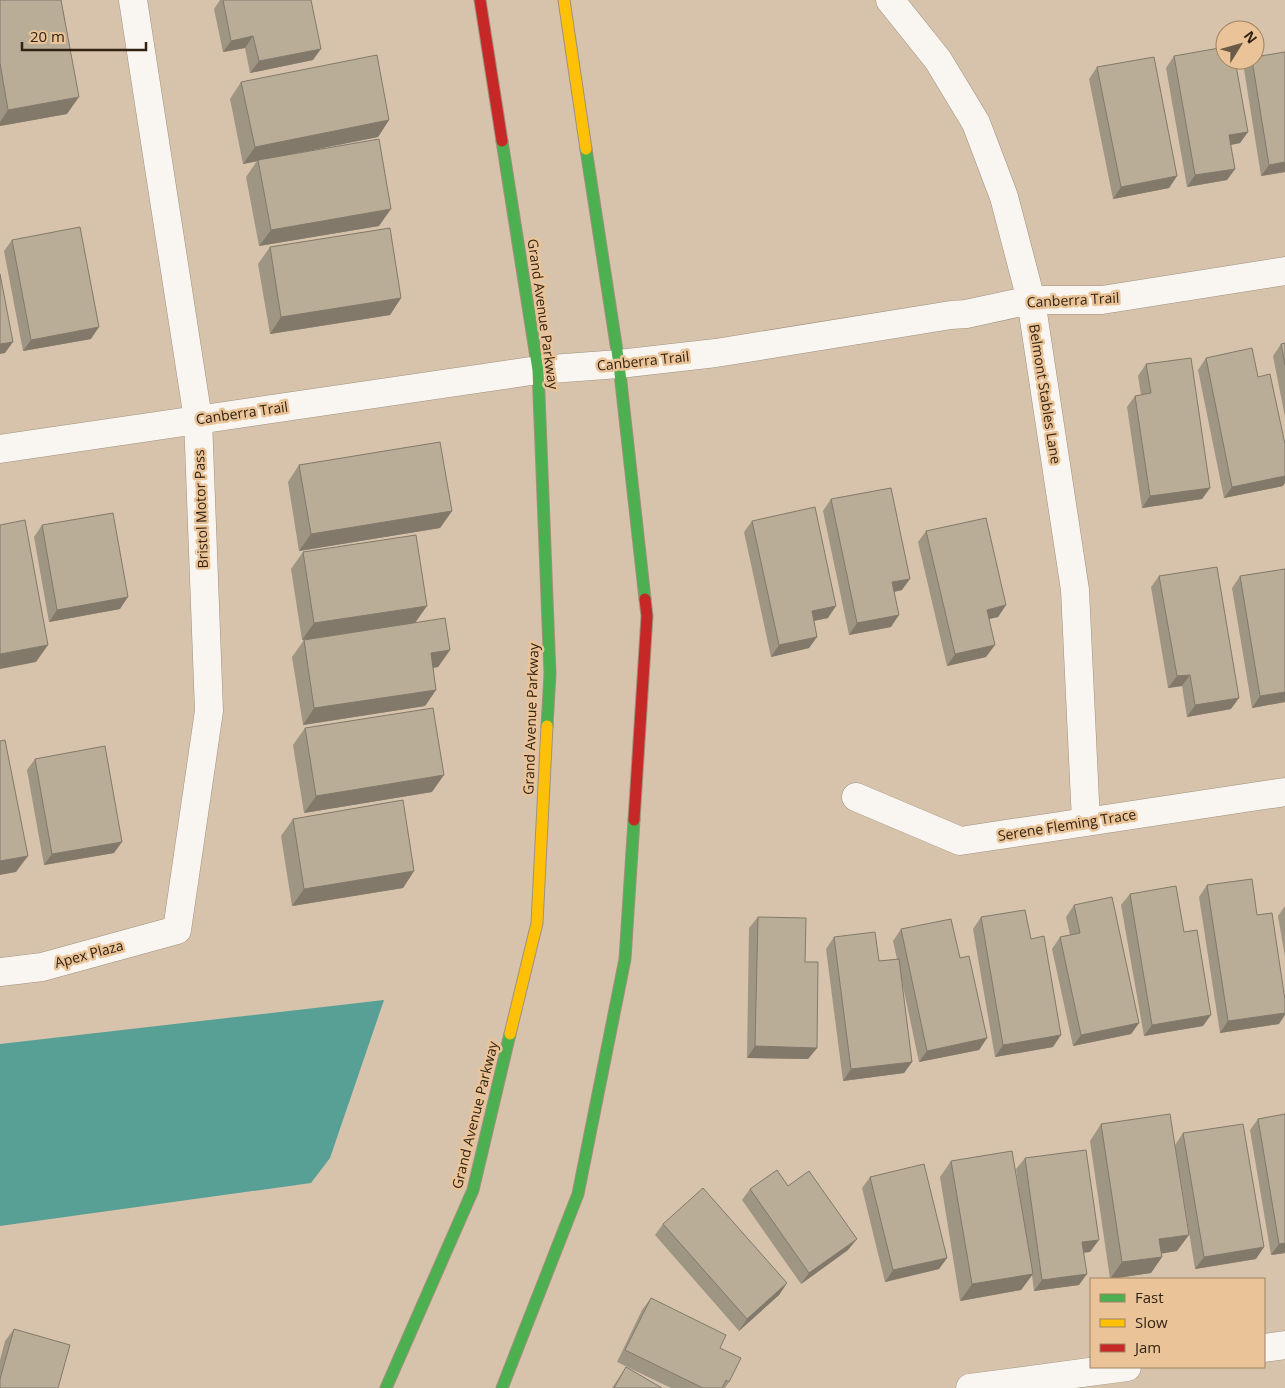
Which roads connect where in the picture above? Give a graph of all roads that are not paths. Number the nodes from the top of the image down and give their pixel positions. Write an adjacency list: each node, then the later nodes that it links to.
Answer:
1 (133, 0): 9 (street, Bristol Motor Pass)
2 (480, 0): 8 (street, Grand Avenue Parkway)
3 (564, 0): 7 (street)
4 (890, 0): 6 (street, Belmont Stables Lane)
5 (1285, 271): 6 (street, Canberra Trail)
6 (1032, 300): 7 (street, Canberra Trail); 13 (street, Belmont Stables Lane)
7 (619, 364): 8 (street, Canberra Trail); 20 (street)
8 (538, 370): 9 (street, Canberra Trail); 19 (street, Grand Avenue Parkway)
9 (198, 419): 10 (street, Canberra Trail); 14 (street, Bristol Motor Pass)
10 (0, 449)
11 (1285, 792): 13 (street, Serene Fleming Trace)
12 (856, 798): 13 (street, Serene Fleming Trace)
13 (1086, 822)
14 (177, 930): 15 (street, Apex Plaza)
15 (0, 972)
16 (1285, 1345): 17 (street)
17 (1265, 1348)
18 (1120, 1368): 21 (street)
19 (386, 1388)
20 (502, 1388)
21 (970, 1388)

